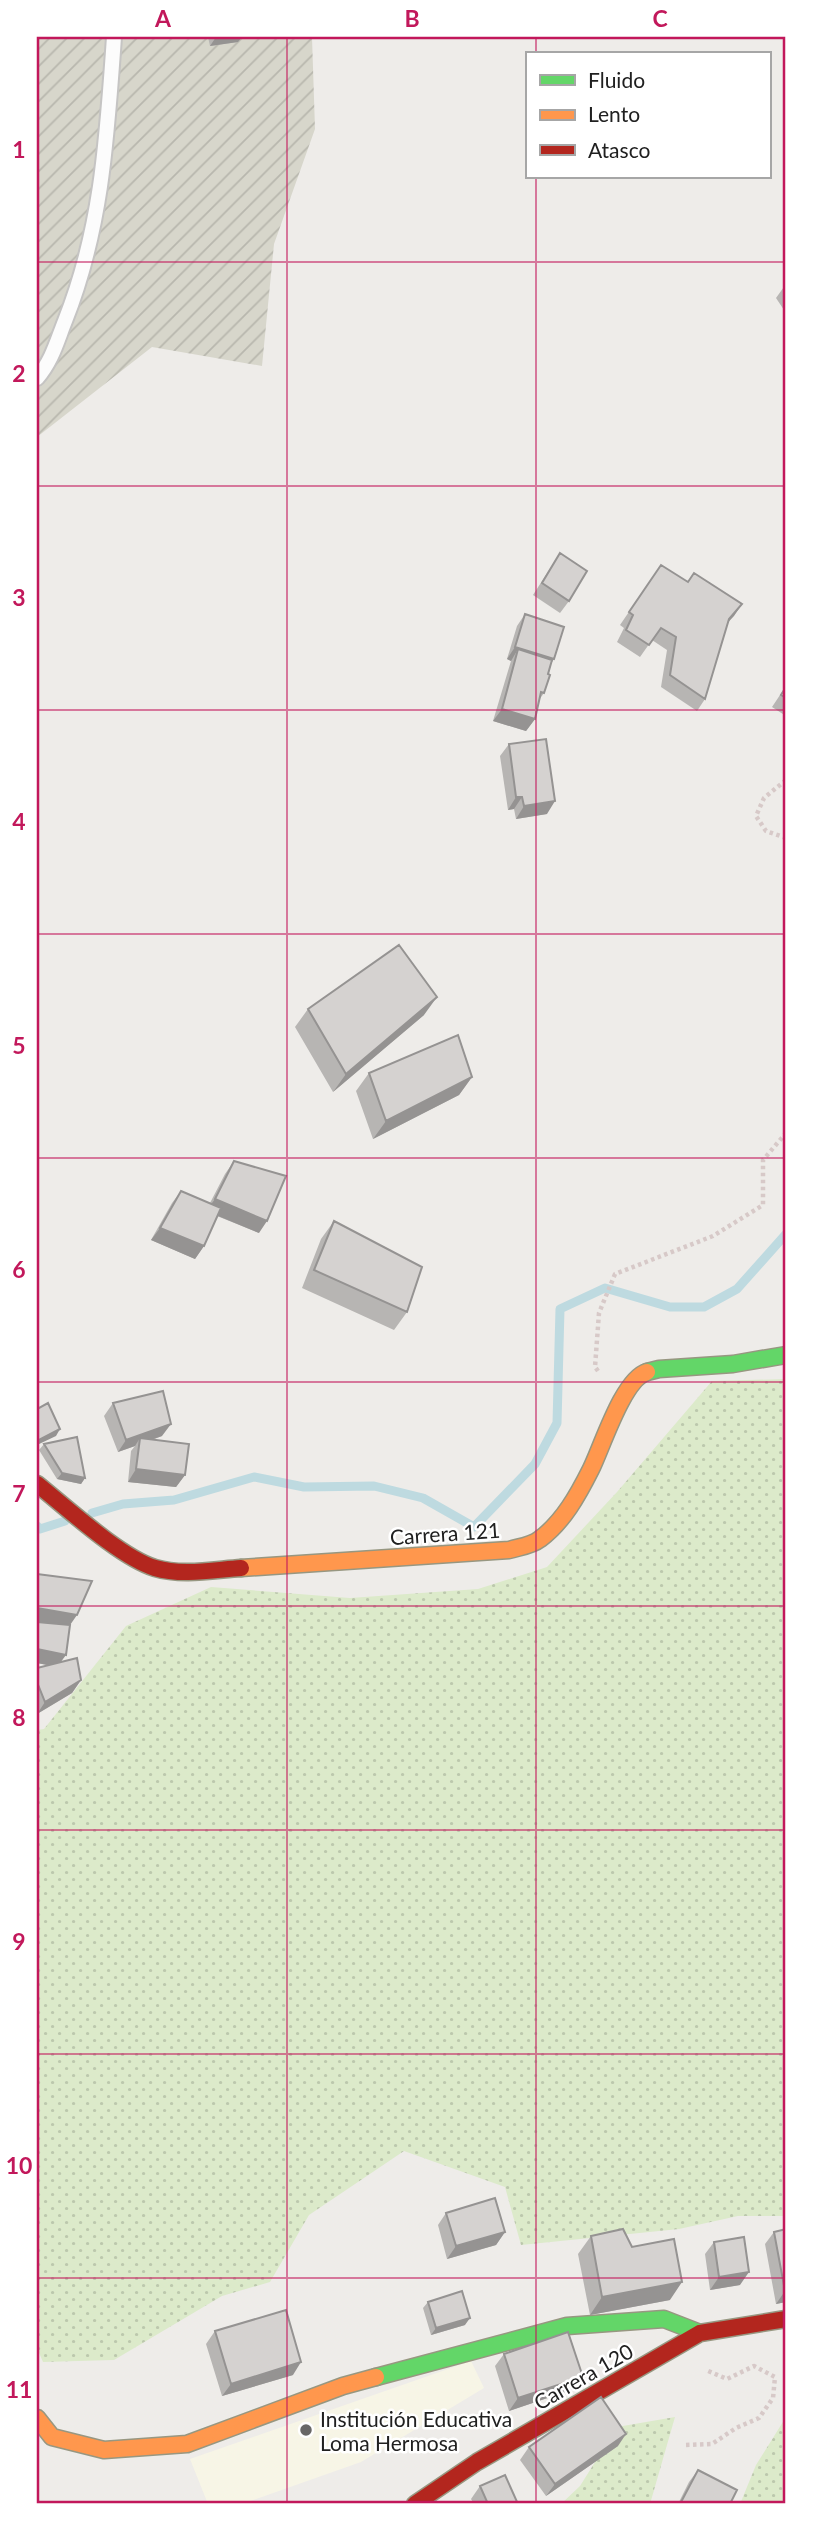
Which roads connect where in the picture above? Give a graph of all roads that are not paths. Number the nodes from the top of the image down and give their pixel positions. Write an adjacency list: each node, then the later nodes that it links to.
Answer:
1 (114, 37): 2 (lane)
2 (37, 377)
3 (786, 1355): 4 (street, Carrera 121)
4 (37, 1484)
5 (786, 2319): 6 (street, Carrera 120)
6 (708, 2331): 7 (street); 8 (street, Carrera 120)
7 (37, 2418)
8 (415, 2504)

